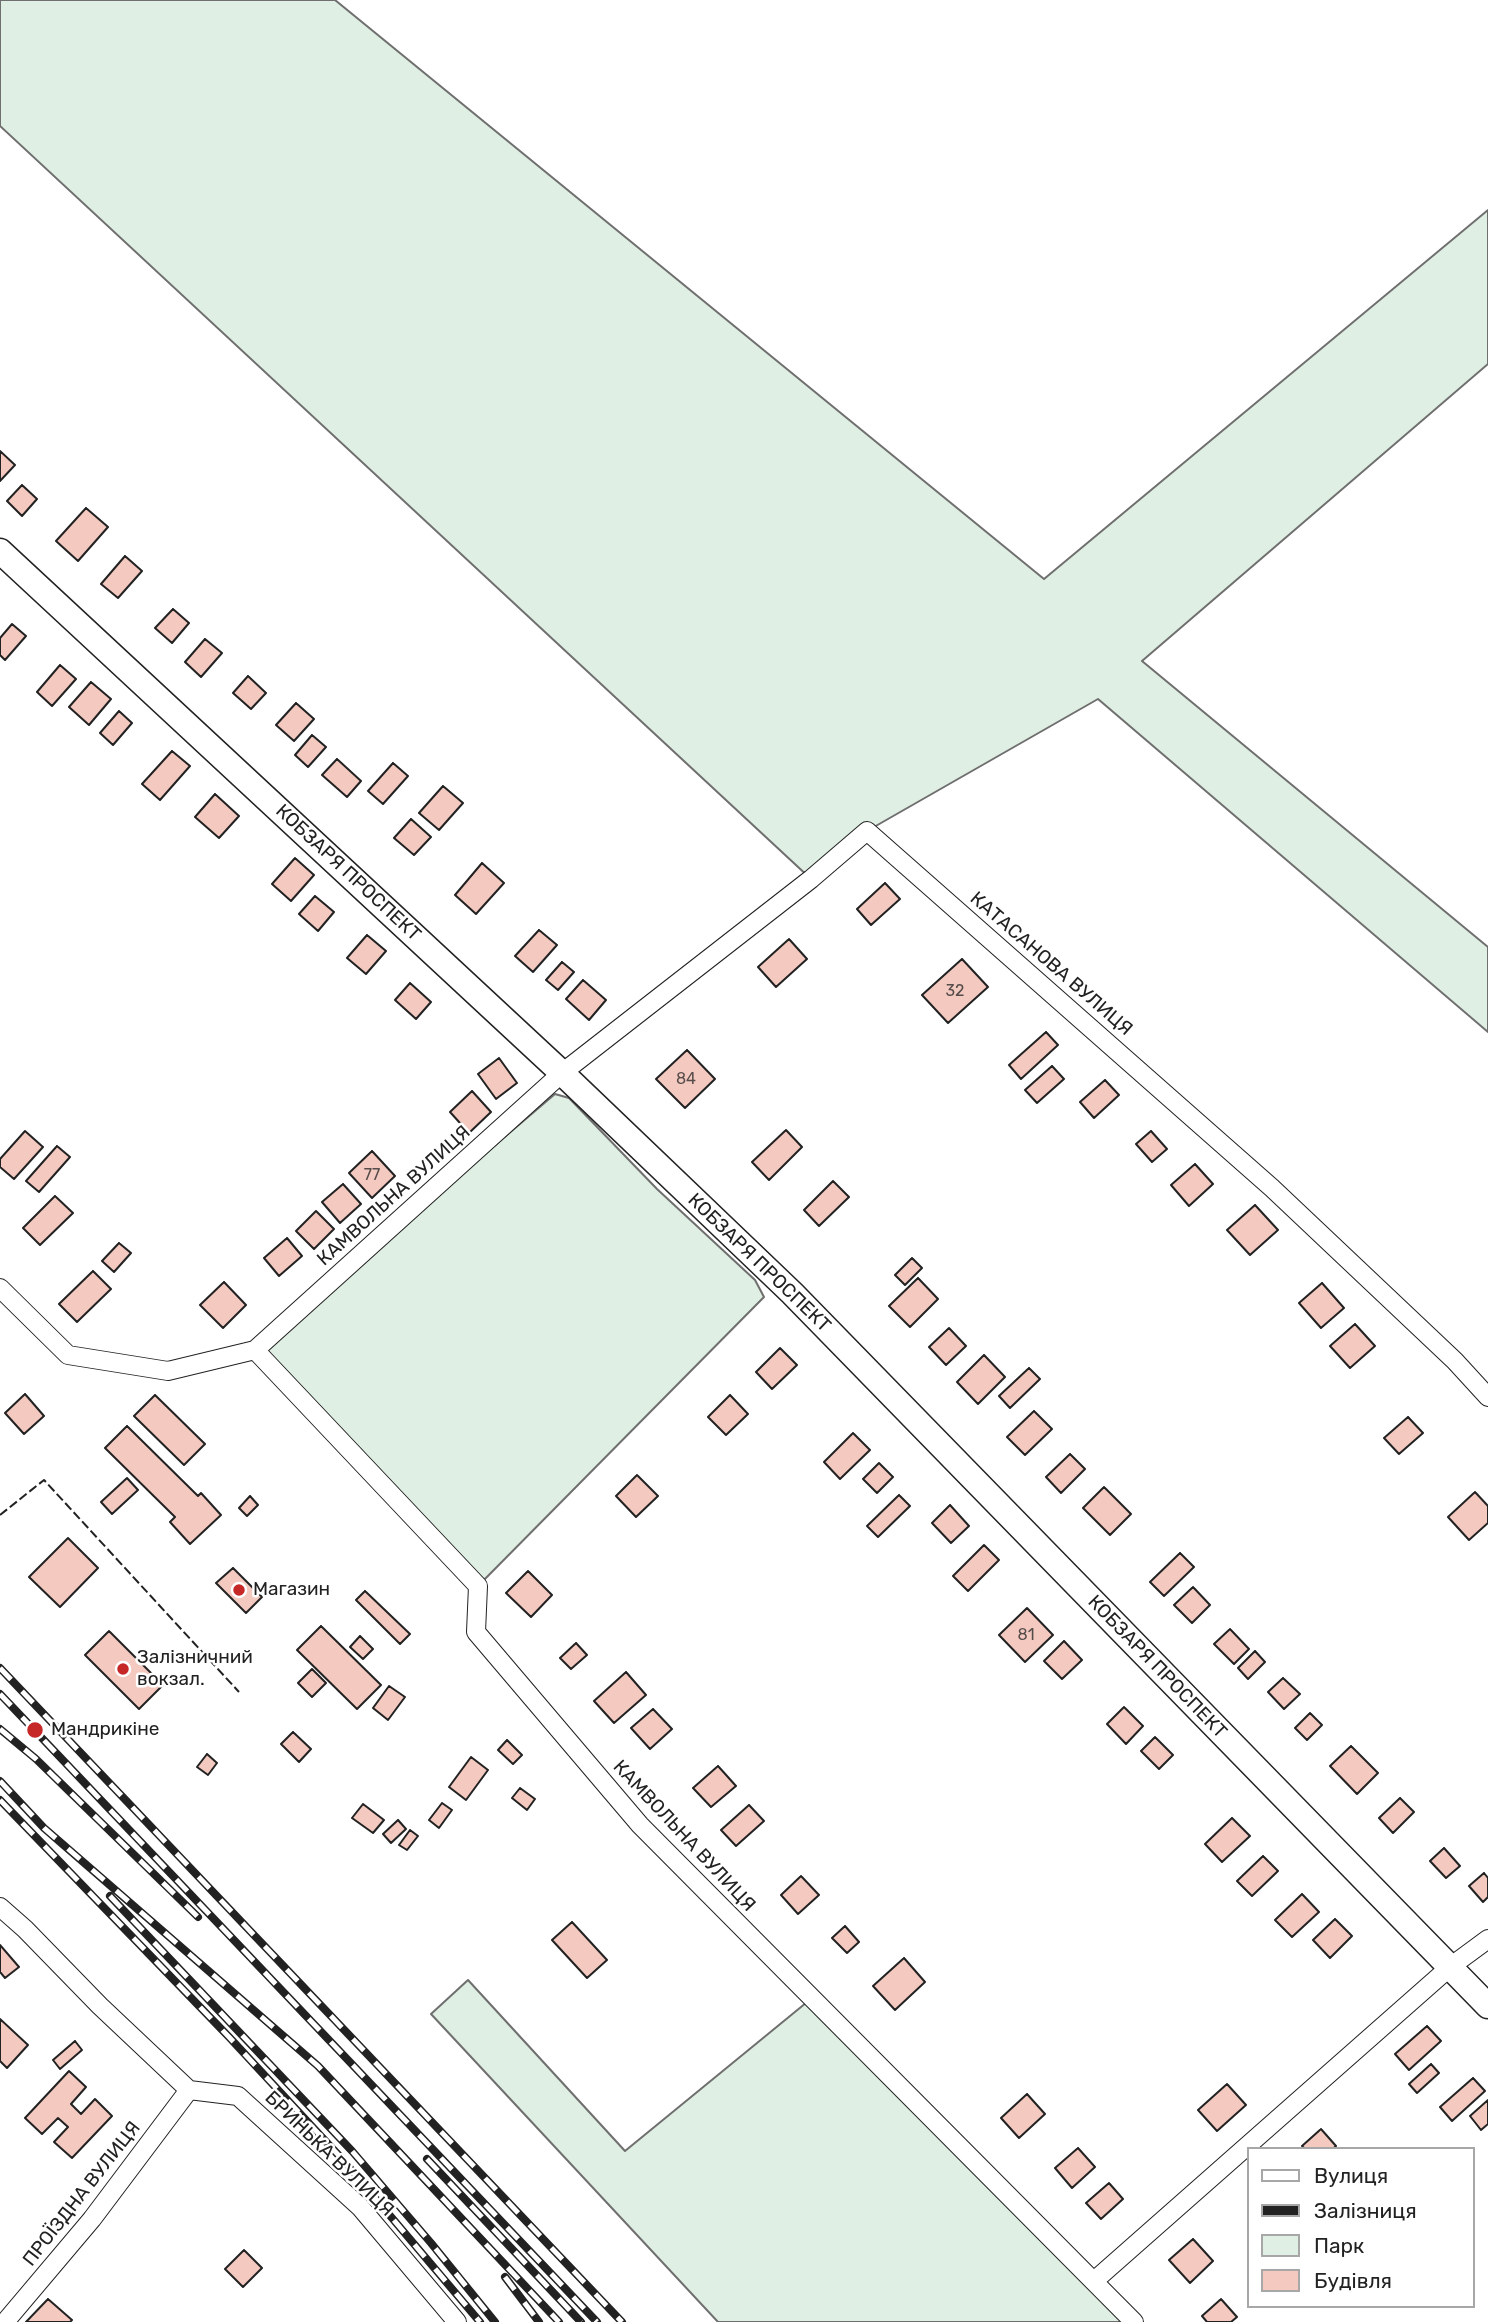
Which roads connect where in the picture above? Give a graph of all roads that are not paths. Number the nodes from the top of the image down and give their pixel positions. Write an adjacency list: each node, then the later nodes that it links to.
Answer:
1 (0, 551): 2 (main road, КОБЗАРЯ ПРОСПЕКТ)
2 (562, 1073): 4 (street, КАМВОЛЬНА ВУЛИЦЯ); 5 (street, КАТАСАНОВА ВУЛИЦЯ); 8 (main road, КОБЗАРЯ ПРОСПЕКТ)
3 (0, 1288): 4 (street, КАМВОЛЬНА ВУЛИЦЯ)
4 (255, 1350): 11 (street, КАМВОЛЬНА ВУЛИЦЯ)
5 (1488, 1397)
6 (0, 1907): 10 (street)
7 (1488, 1939): 8 (street)
8 (1450, 1966): 9 (main road, КОБЗАРЯ ПРОСПЕКТ); 11 (street)
9 (1488, 2006)
10 (189, 2090): 12 (street, ПРОЇЗДНА ВУЛИЦЯ); 13 (street, БРИНЬКА ВУЛИЦЯ)
11 (1094, 2281): 14 (street, КАМВОЛЬНА ВУЛИЦЯ)
12 (5, 2322)
13 (457, 2322)
14 (1134, 2322)

